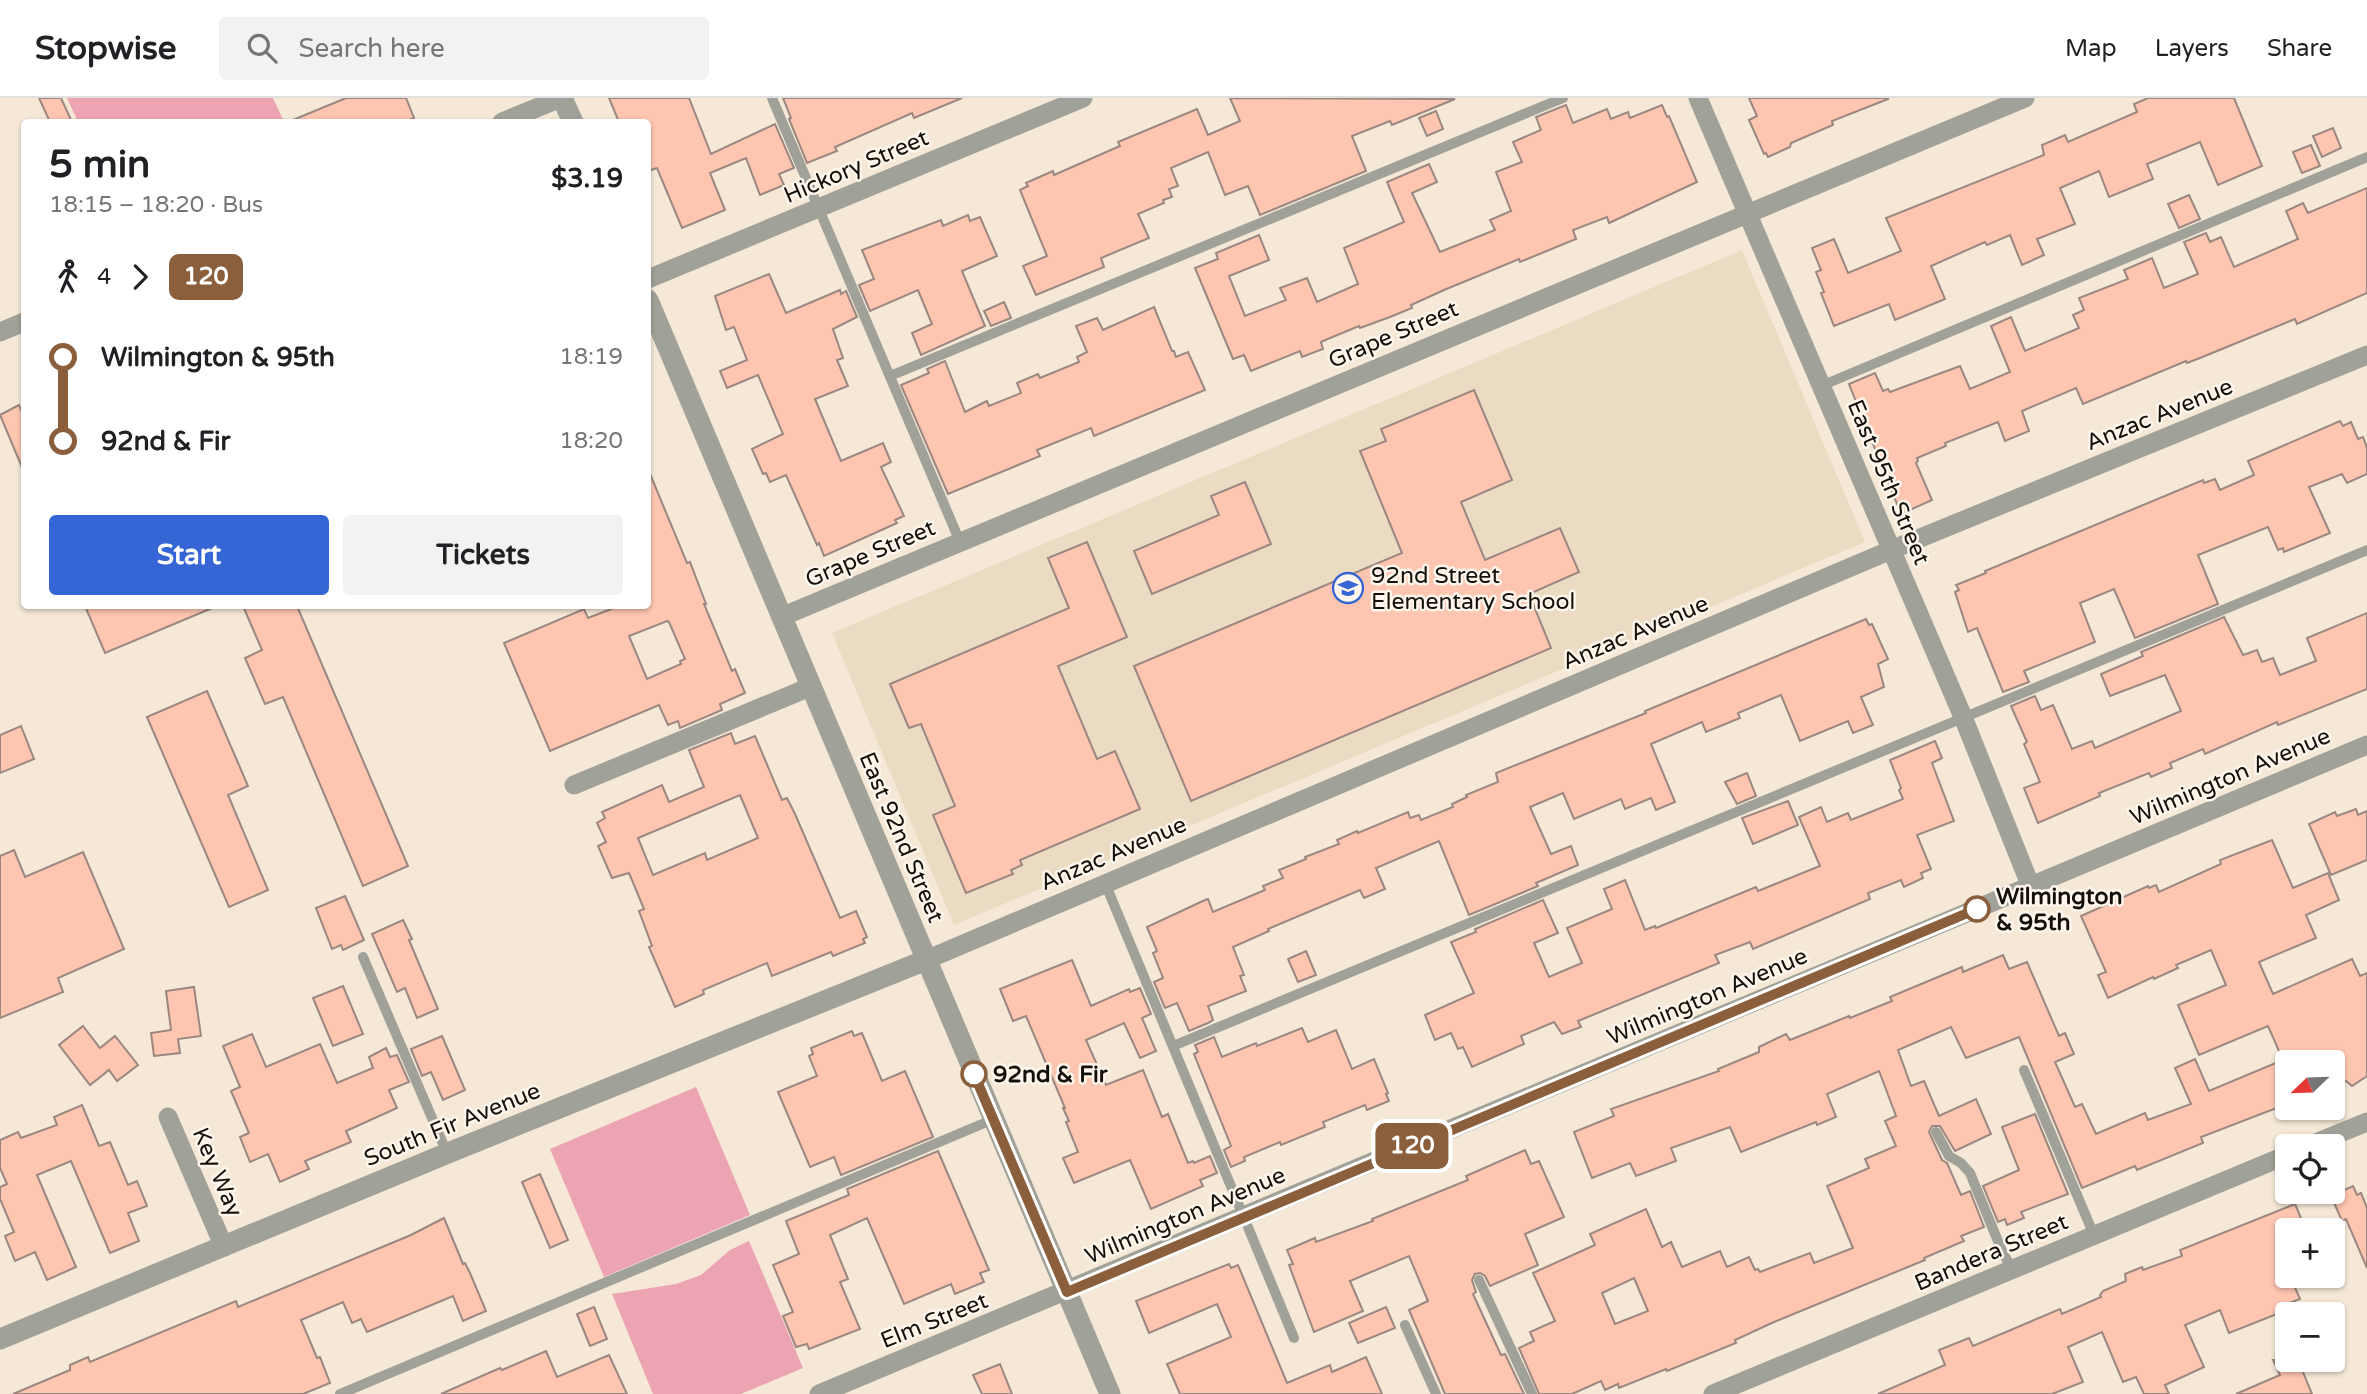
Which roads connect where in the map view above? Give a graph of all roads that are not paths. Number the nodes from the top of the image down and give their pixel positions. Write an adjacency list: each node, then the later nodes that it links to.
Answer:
1 (561, 98): 7 (street); 8 (street)
2 (772, 98): 10 (lane)
3 (1083, 98): 10 (street, Hickory Street)
4 (1563, 98): 17 (lane)
5 (1698, 98): 11 (street, East 95th Street)
6 (2025, 98): 11 (street, Grape Street)
7 (509, 119)
8 (572, 119)
9 (2367, 157): 18 (lane)
10 (818, 208): 12 (street, Hickory Street); 17 (lane)
11 (1747, 212): 18 (street, East 95th Street); 19 (street, Grape Street)
12 (651, 278)
13 (651, 307): 22 (street, East 92nd Street)
14 (21, 323): 15 (street)
15 (0, 332)
16 (2367, 355): 20 (street, Anzac Avenue)
17 (890, 376): 19 (lane)
18 (1821, 386): 20 (street, East 95th Street)
19 (960, 542): 22 (street, Grape Street)
20 (1891, 550): 24 (street, East 95th Street); 27 (street, Anzac Avenue)
21 (2367, 550): 24 (lane)
22 (781, 617): 23 (street, East 92nd Street)
23 (810, 687): 26 (street); 30 (street, East 92nd Street)
24 (1963, 717): 28 (street, East 95th Street); 31 (lane)
25 (2367, 745): 28 (street, Wilmington Avenue)
26 (574, 785)
27 (1105, 883): 30 (street, Anzac Avenue); 31 (lane)
28 (2031, 887): 40 (street, Wilmington Avenue)
29 (363, 957): 38 (lane)
30 (926, 960): 34 (street, East 92nd Street); 38 (street, South Fir Avenue)
31 (1173, 1046): 40 (lane)
32 (2024, 1070): 41 (lane)
33 (168, 1117): 42 (street, Key Way)
34 (994, 1119): 45 (street, East 92nd Street); 49 (lane)
35 (2367, 1122): 37 (street)
36 (1936, 1132): 43 (lane)
37 (2338, 1134)
38 (448, 1153): 42 (street, South Fir Avenue)
39 (2275, 1160): 41 (street, Bandera Street)
40 (1244, 1216): 45 (street, Wilmington Avenue); 47 (lane)
41 (2094, 1235): 43 (street, Bandera Street)
42 (224, 1247): 48 (street, South Fir Avenue)
43 (2012, 1269): 54 (street, Bandera Street)
44 (1479, 1280): 53 (lane)
45 (1067, 1292): 50 (street, Elm Street); 51 (street, East 92nd Street)
46 (1405, 1325): 52 (lane)
47 (1294, 1338)
48 (0, 1339)
49 (340, 1394)
50 (819, 1394)
51 (1110, 1394)
52 (1436, 1394)
53 (1532, 1394)
54 (1713, 1394)

